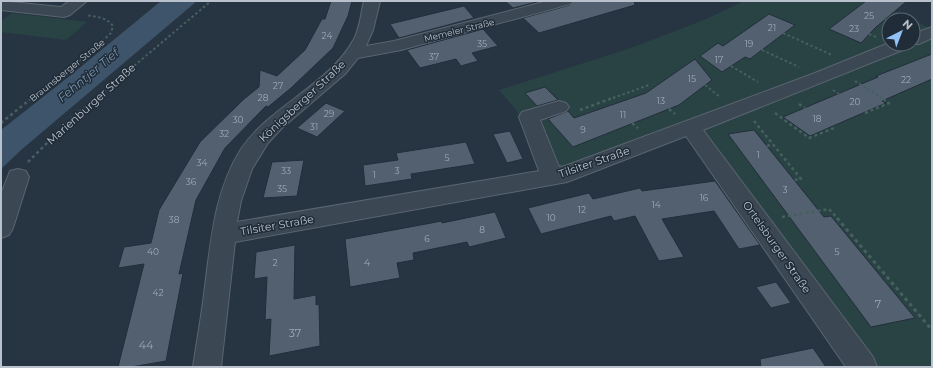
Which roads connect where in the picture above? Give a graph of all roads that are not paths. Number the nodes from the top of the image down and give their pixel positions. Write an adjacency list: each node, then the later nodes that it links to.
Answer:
1 (79, 1): 4 (street)
2 (372, 1): 8 (street, Königsberger Straße)
3 (565, 1): 8 (street, Memeler Straße)
4 (1, 5)
5 (932, 32): 6 (street)
6 (921, 37)
7 (882, 52): 10 (street, Tilsiter Straße)
8 (352, 54): 14 (street, Königsberger Straße)
9 (567, 109): 11 (street)
10 (690, 127): 11 (street, Tilsiter Straße); 16 (street, Ortelsburger Straße)
11 (552, 176): 14 (street, Tilsiter Straße)
12 (18, 177): 13 (street)
13 (1, 228)
14 (224, 234): 15 (street, Königsberger Straße)
15 (207, 367)
16 (863, 367)

